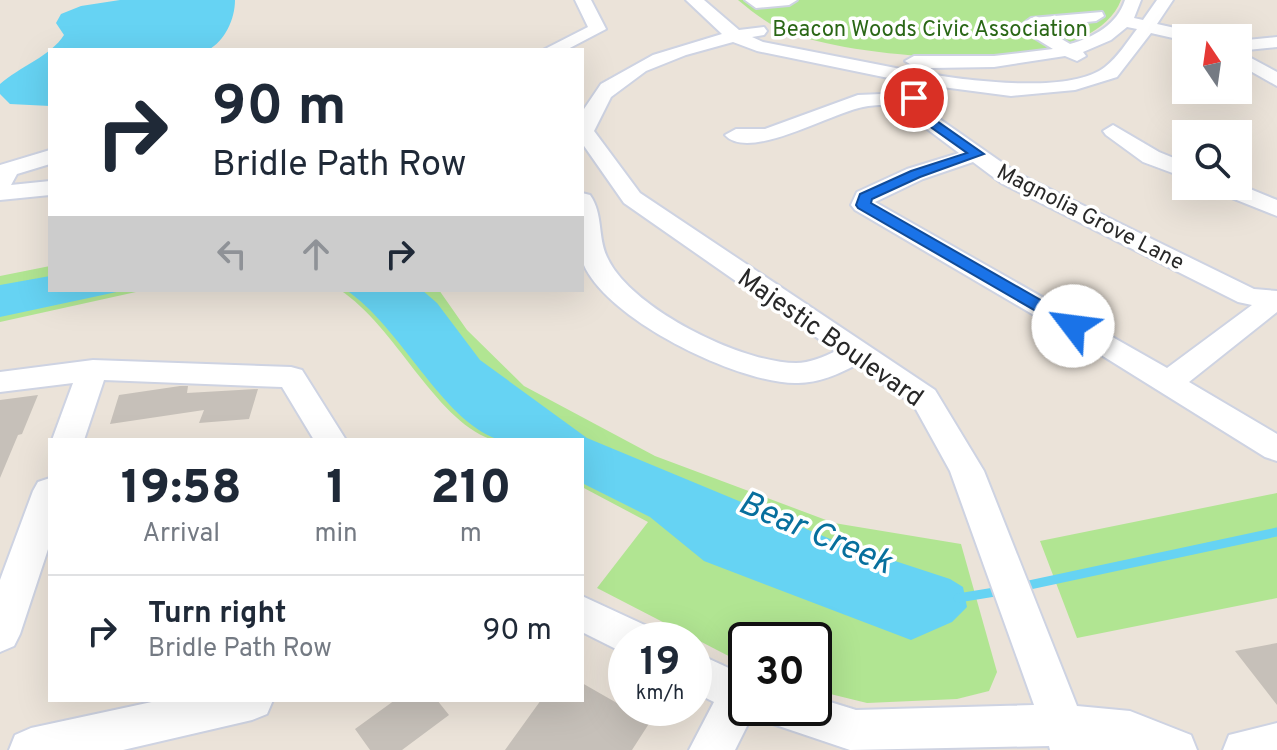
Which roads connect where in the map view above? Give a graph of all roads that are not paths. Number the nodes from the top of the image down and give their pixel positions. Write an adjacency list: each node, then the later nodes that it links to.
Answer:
1 (583, 0): 16 (street)
2 (694, 0): 13 (street)
3 (720, 0): 14 (street)
4 (753, 0): 5 (street)
5 (789, 0)
6 (1062, 0): 9 (street)
7 (1133, 0): 10 (street)
8 (1165, 0): 11 (street)
9 (1096, 16): 10 (street); 18 (street)
10 (1125, 21): 11 (street); 18 (street)
11 (1149, 27): 12 (street); 21 (street)
12 (1172, 32)
13 (735, 36): 14 (street, Majestic Boulevard); 27 (street, Majestic Boulevard)
14 (758, 38): 20 (street, Majestic Boulevard); 22 (street, Majestic Boulevard); 22 (street)
15 (1277, 42): 17 (street)
16 (556, 48)
17 (1252, 49)
18 (1066, 51): 21 (street); 22 (street)
19 (1252, 59): 23 (street)
20 (696, 67)
21 (1110, 73): 22 (street)
22 (919, 80): 26 (street); 28 (street, Magnolia Grove Lane)
23 (1277, 80)
24 (645, 86): 27 (street)
25 (1113, 131): 30 (street)
26 (736, 135)
27 (589, 153): 38 (street, Majestic Boulevard)
28 (977, 154): 37 (street, Magnolia Grove Lane); 41 (street)
29 (48, 158): 31 (street)
30 (1172, 165)
31 (0, 184)
32 (48, 188): 33 (street)
33 (0, 193)
34 (1252, 199): 36 (street)
35 (584, 205): 38 (street)
36 (1277, 209)
37 (1277, 300): 41 (street)
38 (857, 352): 52 (street, Majestic Boulevard)
39 (93, 370): 40 (street); 42 (street); 43 (street)
40 (0, 382)
41 (1169, 382): 44 (street)
42 (69, 438)
43 (329, 438)
44 (1277, 449)
45 (48, 497): 48 (street)
46 (584, 614): 47 (street)
47 (608, 626)
48 (0, 634)
49 (243, 702): 54 (street)
50 (728, 722): 55 (street)
51 (832, 724): 52 (street)
52 (1067, 737): 56 (street)
53 (1277, 744): 57 (street)
54 (31, 750)
55 (711, 750)
56 (1175, 750)
57 (1245, 750)

